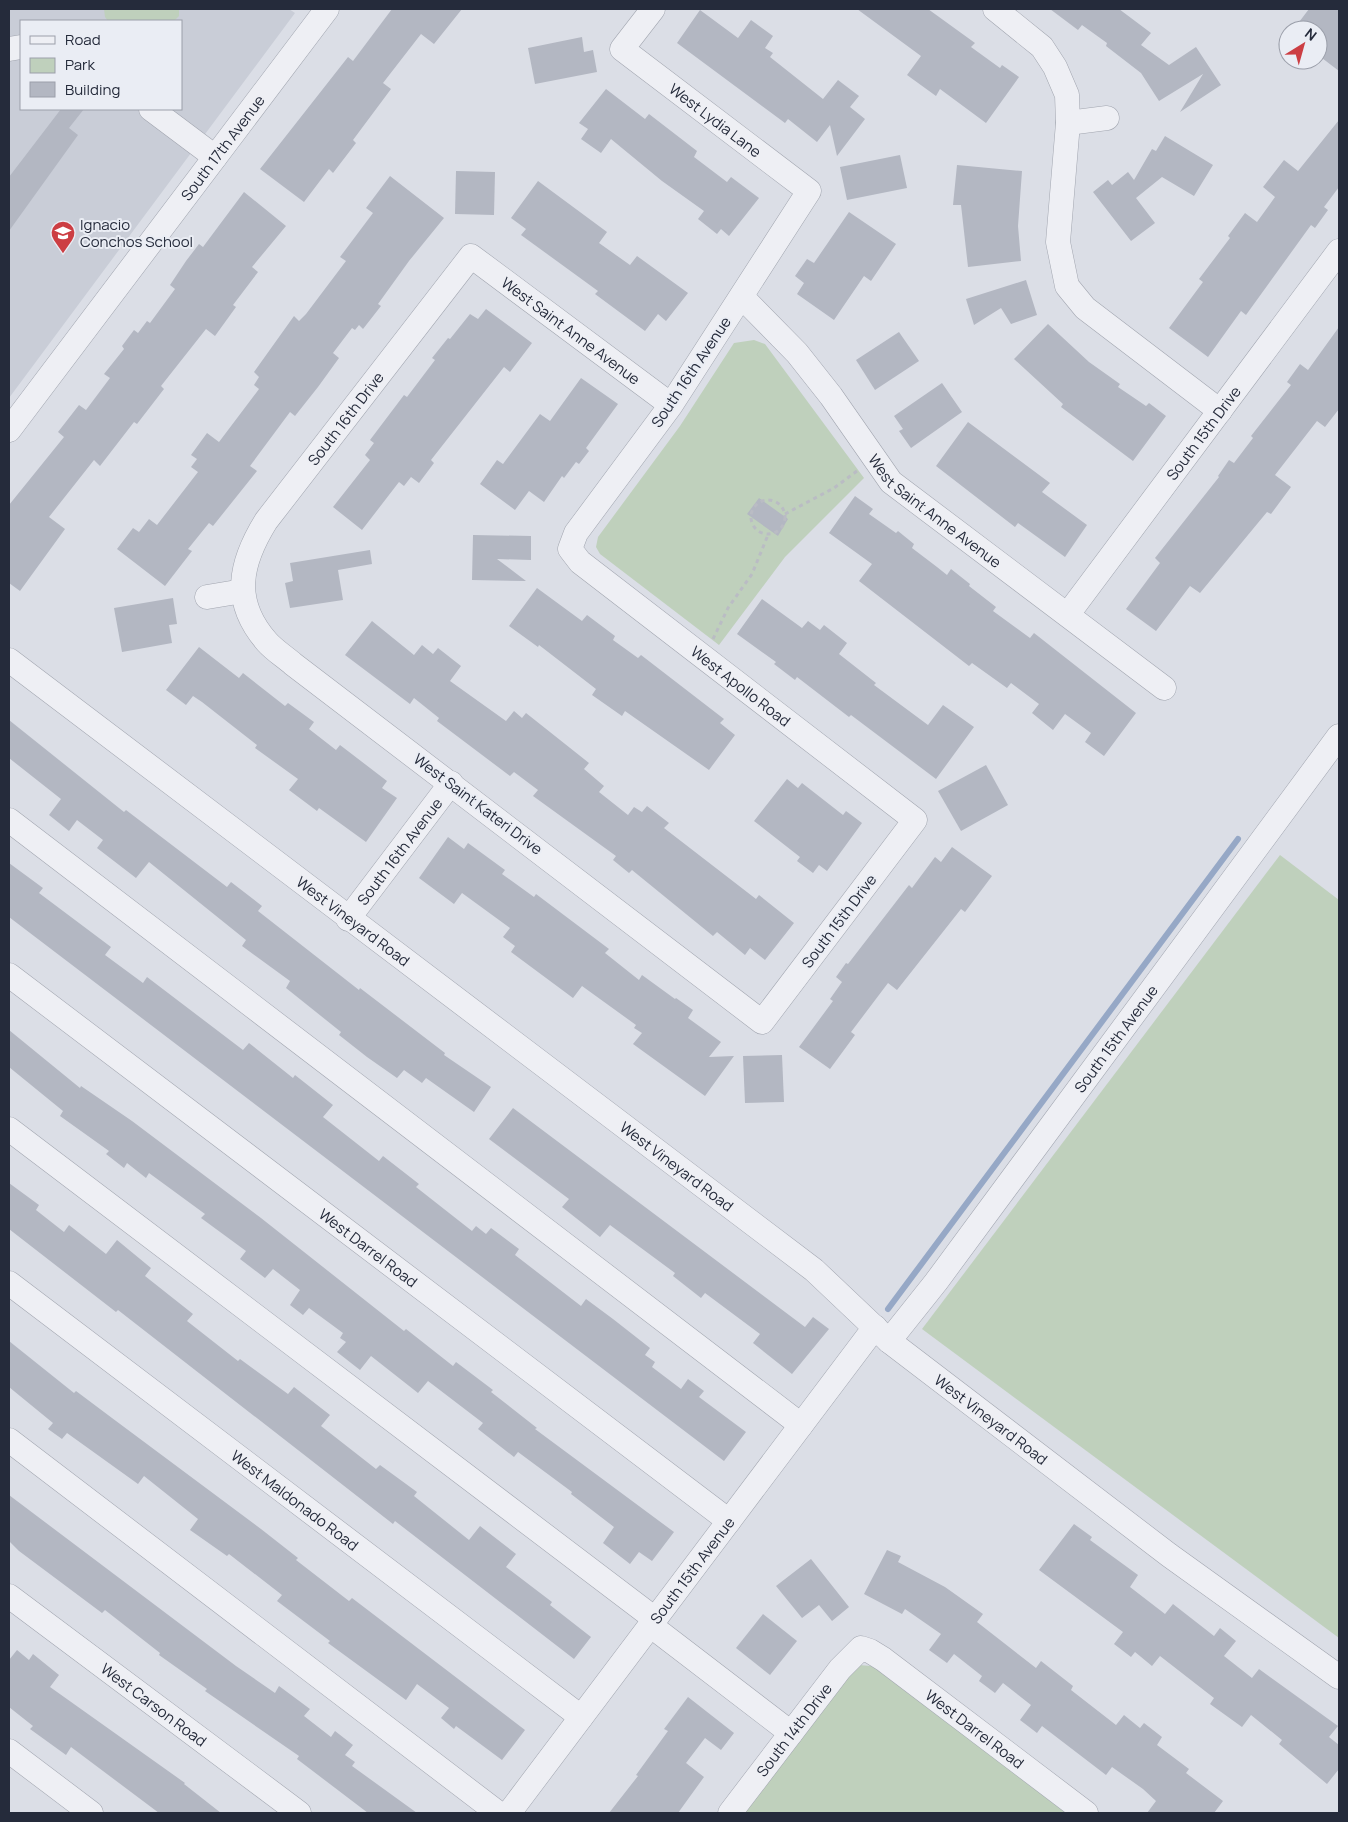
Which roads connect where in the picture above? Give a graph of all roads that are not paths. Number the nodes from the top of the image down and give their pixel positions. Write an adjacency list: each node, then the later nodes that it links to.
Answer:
1 (326, 9): 7 (street, South 17th Avenue)
2 (653, 9): 8 (street, West Lydia Lane)
3 (995, 9): 6 (street)
4 (152, 110): 7 (street)
5 (1108, 118): 6 (street)
6 (1068, 123): 13 (street)
7 (216, 156): 14 (street, South 17th Avenue)
8 (809, 190): 11 (street, South 16th Avenue)
9 (1339, 251): 13 (street, South 15th Drive)
10 (471, 256): 12 (street, West Saint Anne Avenue); 16 (street, South 16th Drive)
11 (742, 297): 12 (street, South 16th Avenue); 18 (street, West Saint Anne Avenue)
12 (671, 405): 15 (street, South 16th Avenue)
13 (1220, 412): 18 (street, South 15th Drive)
14 (9, 430)
15 (570, 550): 24 (street, West Apollo Road)
16 (243, 591): 17 (street); 22 (street, West Saint Kateri Drive)
17 (208, 597)
18 (1068, 614): 20 (street, West Saint Anne Avenue)
19 (9, 660): 25 (street, West Vineyard Road)
20 (1164, 688)
21 (1339, 736): 30 (street, South 15th Avenue)
22 (451, 783): 25 (street, South 16th Avenue); 27 (street, West Saint Kateri Drive)
23 (9, 820): 31 (street)
24 (915, 820): 27 (street, South 15th Drive)
25 (348, 918): 30 (street, West Vineyard Road)
26 (9, 975): 33 (street, West Darrel Road)
27 (762, 1022)
28 (9, 1128): 35 (street)
29 (9, 1283): 38 (street, West Maldonado Road)
30 (882, 1334): 31 (street, South 15th Avenue); 37 (street, West Vineyard Road)
31 (802, 1425): 33 (street, South 15th Avenue)
32 (9, 1440): 43 (street)
33 (729, 1522): 35 (street, South 15th Avenue)
34 (9, 1596): 42 (street, West Carson Road)
35 (653, 1622): 38 (street, South 15th Avenue); 39 (street)
36 (861, 1648): 39 (street, South 14th Drive); 46 (street, West Darrel Road)
37 (1339, 1677)
38 (581, 1717): 44 (street, South 15th Avenue)
39 (791, 1733): 45 (street, South 14th Drive)
40 (9, 1751): 41 (street)
41 (91, 1813)
42 (298, 1813)
43 (498, 1813)
44 (509, 1813)
45 (730, 1813)
46 (1086, 1813)

